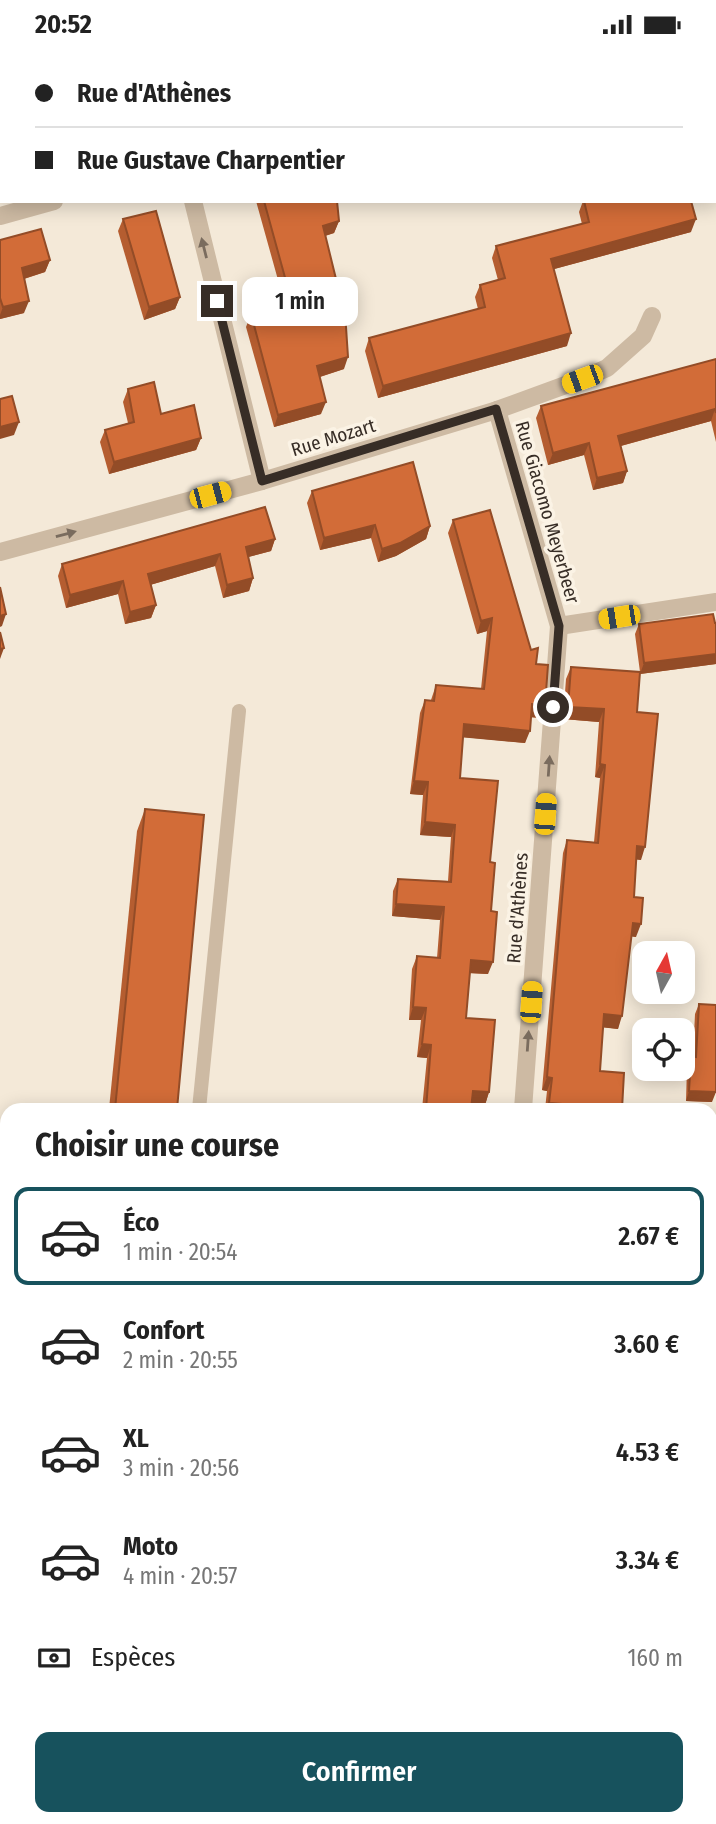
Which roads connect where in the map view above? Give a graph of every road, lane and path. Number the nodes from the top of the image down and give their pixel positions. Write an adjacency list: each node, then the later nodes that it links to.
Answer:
1 (47, 203): 3 (street)
2 (193, 203): 6 (street, one-way to 2)
3 (0, 216)
4 (652, 316): 5 (street, Rue Mozart)
5 (496, 409): 6 (street, Rue Mozart); 9 (street, Rue Giacomo Meyerbeer)
6 (262, 481): 7 (street, Rue Mozart, one-way to 6)
7 (0, 552)
8 (716, 602): 9 (street)
9 (559, 626): 12 (street, Rue d'Athènes, one-way to 9)
10 (239, 711): 11 (lane)
11 (200, 1103)
12 (523, 1103)

